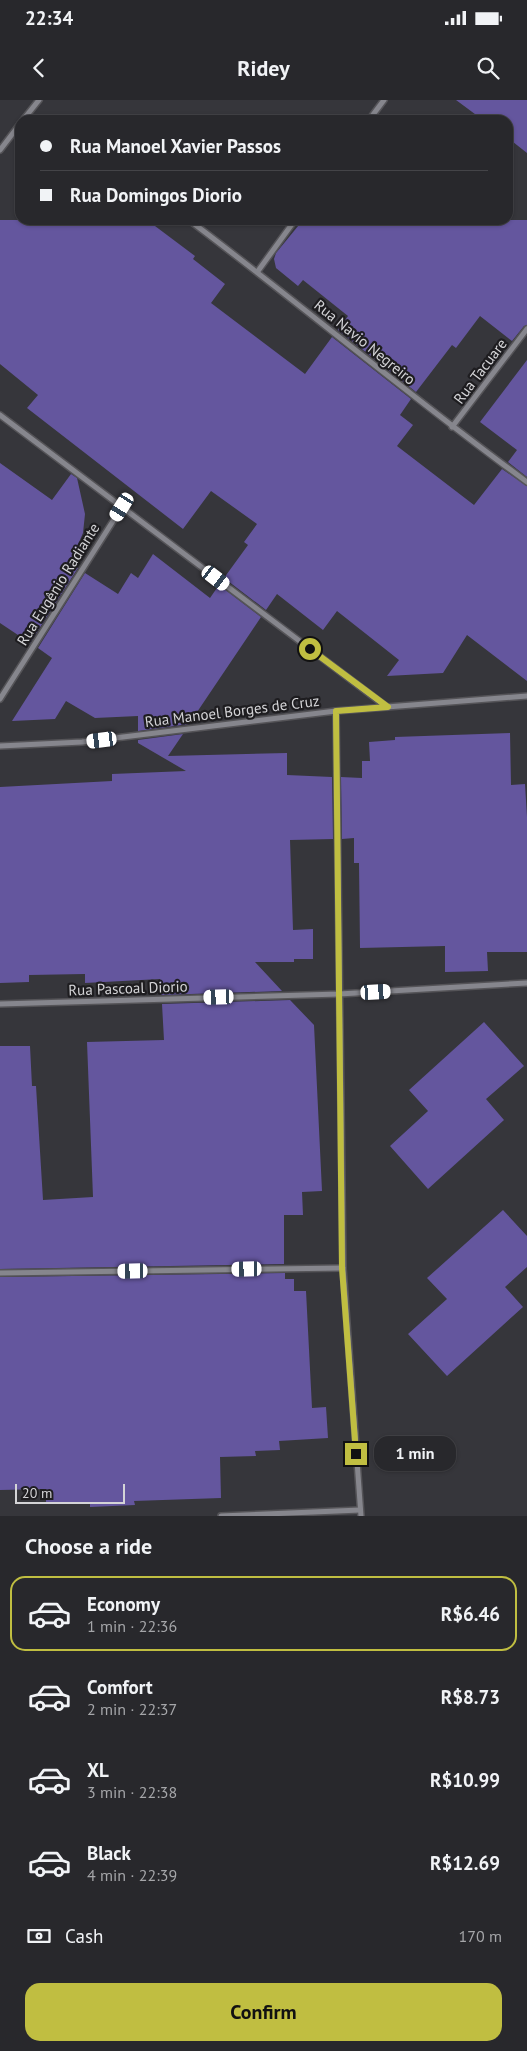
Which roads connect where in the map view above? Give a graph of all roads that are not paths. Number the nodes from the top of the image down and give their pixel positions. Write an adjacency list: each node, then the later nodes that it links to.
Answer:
1 (39, 100): 3 (street)
2 (384, 100): 4 (street)
3 (27, 115)
4 (373, 115)
5 (15, 130): 6 (street)
6 (0, 150)
7 (196, 225): 9 (street, Rua Navio Negreiro)
8 (292, 225): 9 (street)
9 (258, 271): 12 (street, Rua Navio Negreiro)
10 (527, 329): 12 (street, Rua Tacuare)
11 (0, 415): 14 (street)
12 (452, 427): 13 (street, Rua Navio Negreiro)
13 (527, 482)
14 (122, 507): 16 (street, Rua Eugênio Radiante); 17 (street)
15 (527, 696): 17 (street, Rua Manoel Borges de Cruz)
16 (0, 699)
17 (388, 707): 18 (street, Rua Manoel Borges de Cruz)
18 (336, 711): 19 (street, Rua Manoel Borges de Cruz); 21 (street)
19 (0, 746)
20 (527, 983): 21 (street, Rua Pascoal Diorio)
21 (339, 994): 22 (street, Rua Pascoal Diorio); 23 (street)
22 (0, 1004)
23 (342, 1268): 24 (street); 25 (street)
24 (0, 1273)
25 (361, 1513): 26 (street)
26 (221, 1516)

